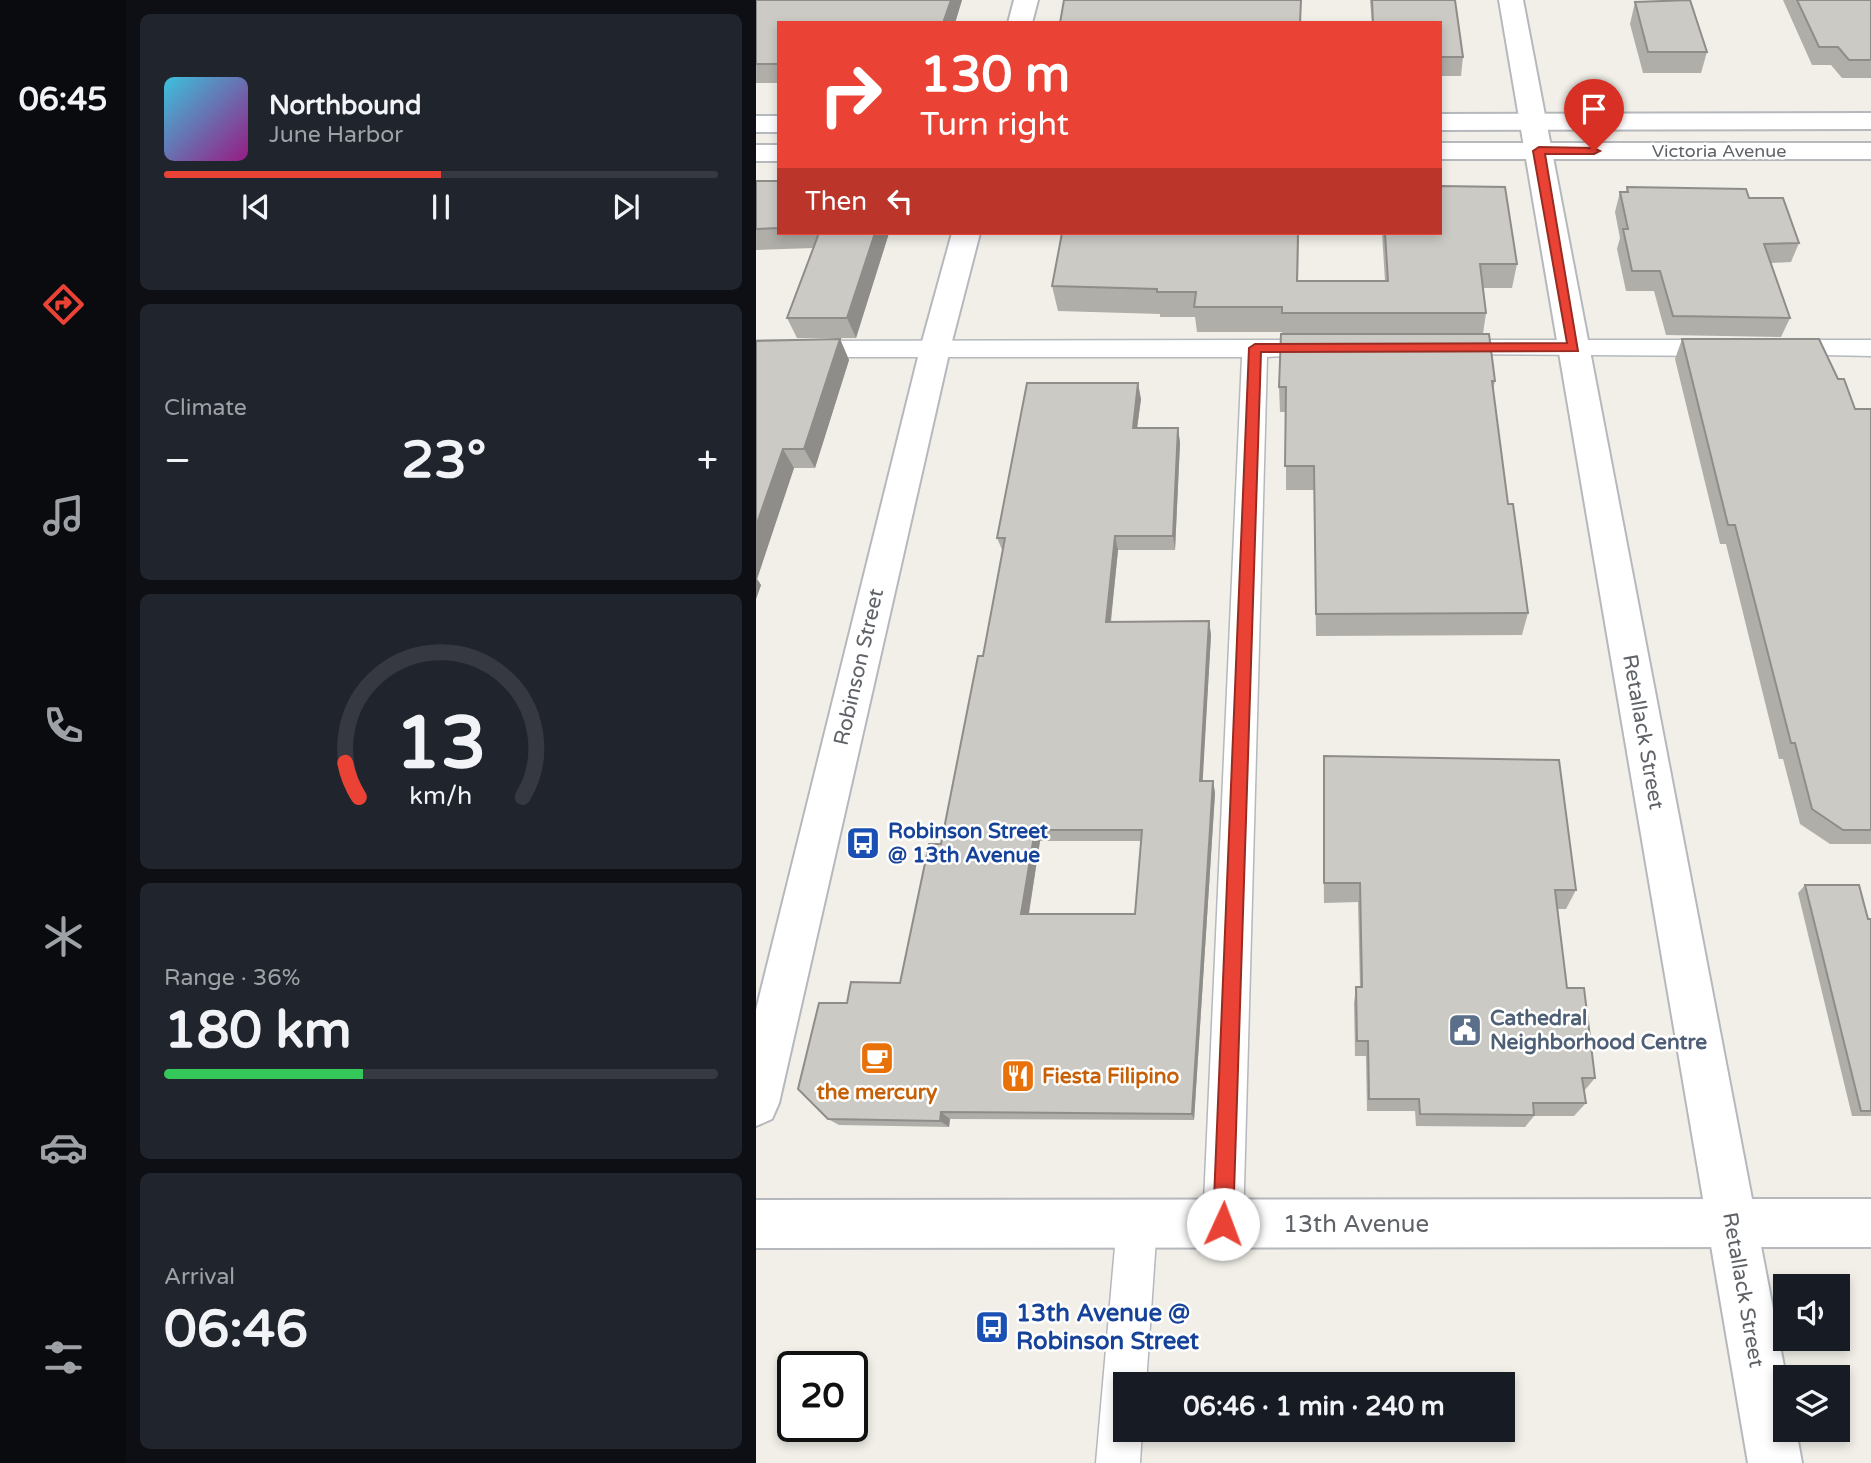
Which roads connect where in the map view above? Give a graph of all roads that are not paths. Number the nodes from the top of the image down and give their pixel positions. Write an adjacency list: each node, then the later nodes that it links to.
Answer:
1 (1026, 0): 3 (street)
2 (1511, 0): 8 (street, Retallack Street)
3 (1021, 21)
4 (1871, 121): 8 (street, Victoria Avenue)
5 (1442, 122): 8 (street, Victoria Avenue)
6 (756, 124): 7 (street)
7 (777, 124)
8 (1536, 136): 9 (street, Victoria Avenue); 10 (street, Victoria Avenue); 17 (street, Retallack Street)
9 (1442, 151)
10 (1871, 151)
11 (756, 153): 12 (street)
12 (777, 153)
13 (965, 235): 20 (street, Robinson Street)
14 (1255, 348): 15 (lane); 20 (lane); 26 (lane)
15 (1352, 348)
16 (1421, 348): 17 (lane)
17 (1574, 348): 18 (lane); 22 (street, Retallack Street)
18 (1871, 348)
19 (756, 349): 20 (lane)
20 (935, 349): 21 (street, Robinson Street)
21 (756, 1103)
22 (1731, 1223): 23 (street, 13th Avenue); 26 (street, 13th Avenue); 28 (street, Retallack Street)
23 (1871, 1223)
24 (756, 1224): 25 (street, 13th Avenue)
25 (1137, 1224): 26 (street, 13th Avenue); 27 (lane)
26 (1223, 1224)
27 (1118, 1463)
28 (1775, 1463)

